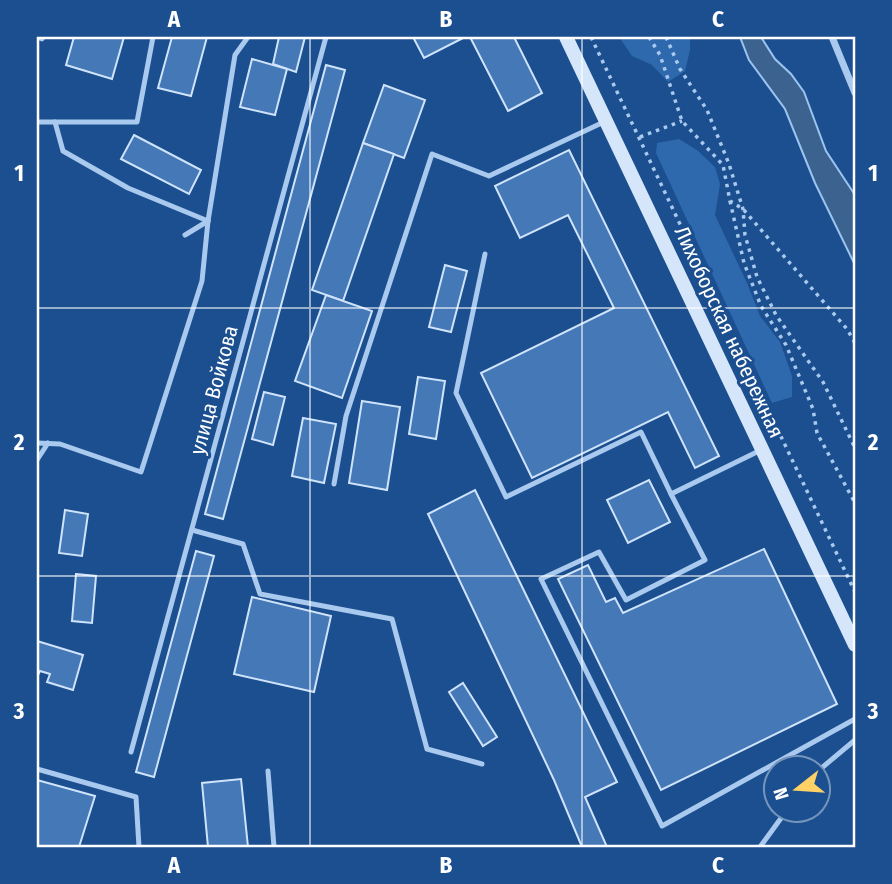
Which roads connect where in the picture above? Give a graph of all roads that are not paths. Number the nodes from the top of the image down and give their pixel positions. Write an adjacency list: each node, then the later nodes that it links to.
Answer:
1 (37, 37): 2 (lane)
2 (43, 37)
3 (153, 37): 10 (lane)
4 (248, 37): 12 (lane)
5 (326, 37): 21 (lane, улица Войкова)
6 (566, 37): 11 (street, Лихоборская набережная)
7 (832, 37): 8 (street)
8 (855, 92)
9 (37, 121): 10 (lane)
10 (55, 121): 12 (lane)
11 (606, 121): 17 (street, Лихоборская набережная); 19 (lane)
12 (208, 221): 13 (lane); 16 (lane)
13 (185, 235)
14 (485, 254): 20 (lane)
15 (37, 443): 16 (lane)
16 (48, 443): 18 (lane)
17 (761, 450): 20 (lane); 22 (street, Лихоборская набережная)
18 (37, 460)
19 (334, 484)
20 (671, 494): 23 (lane)
21 (192, 530): 25 (lane, улица Войкова); 27 (lane)
22 (855, 645)
23 (855, 719)
24 (855, 740): 26 (lane)
25 (131, 752)
26 (832, 759)
27 (482, 764)
28 (37, 769): 31 (lane)
29 (268, 771): 32 (lane)
30 (777, 824): 33 (lane)
31 (139, 847)
32 (274, 847)
33 (760, 847)

